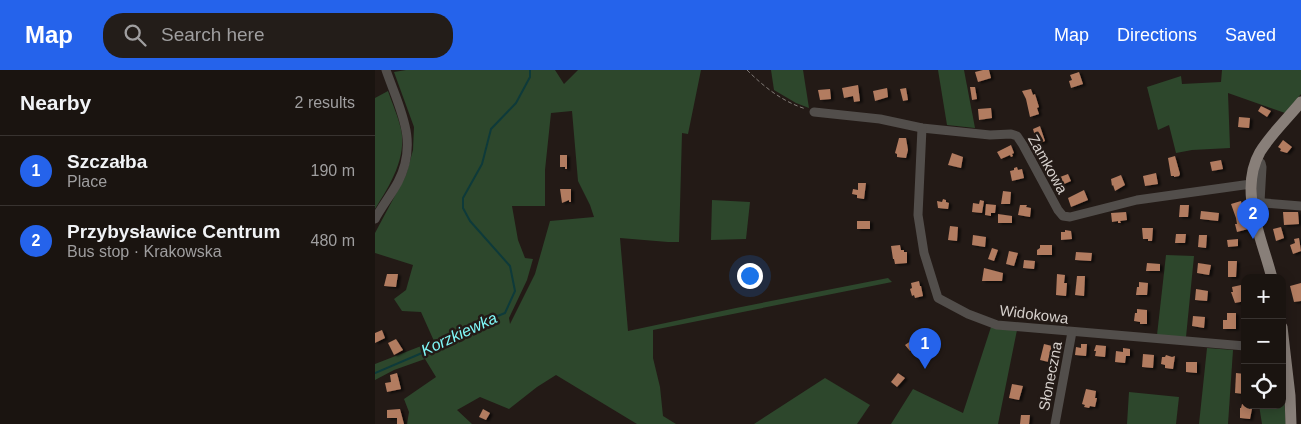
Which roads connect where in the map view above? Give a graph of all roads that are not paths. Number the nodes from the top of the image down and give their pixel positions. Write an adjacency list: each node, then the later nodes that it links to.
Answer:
1 (386, 70): 9 (street)
2 (1301, 102): 5 (main road)
3 (814, 112): 4 (street, Zamkowa)
4 (922, 128): 6 (street, Zamkowa); 11 (street, Widokowa)
5 (1256, 160): 6 (main road); 7 (street)
6 (1251, 184): 7 (main road)
7 (1256, 202): 8 (street); 10 (main road)
8 (1301, 206)
9 (375, 219)
10 (1272, 274)
11 (1072, 332): 12 (street, Widokowa); 14 (street, Słoneczna)
12 (1241, 346)
13 (1285, 364): 15 (main road)
14 (1055, 424)
15 (1291, 424)

